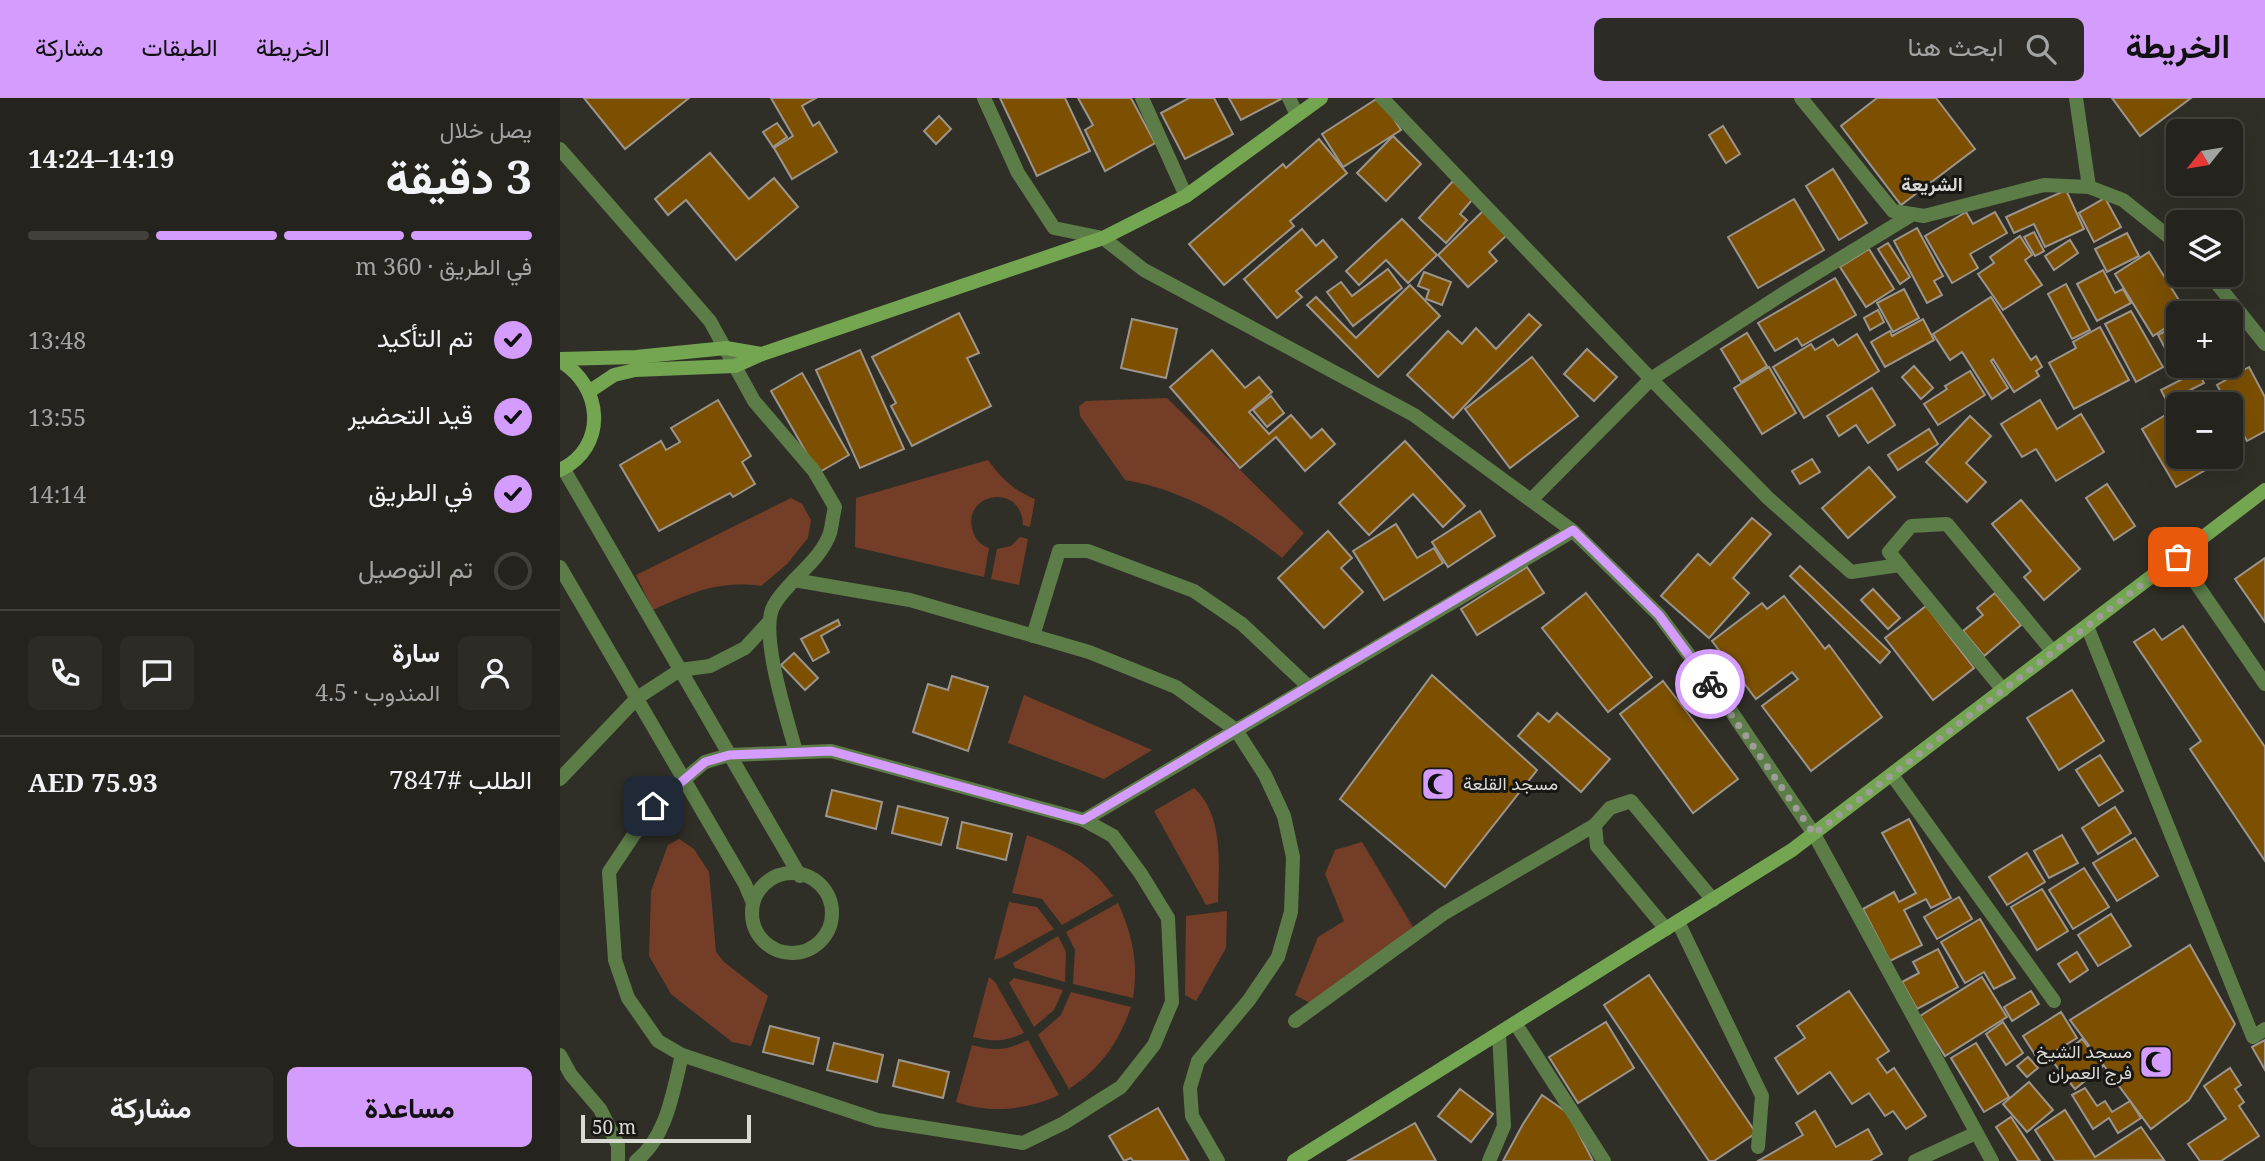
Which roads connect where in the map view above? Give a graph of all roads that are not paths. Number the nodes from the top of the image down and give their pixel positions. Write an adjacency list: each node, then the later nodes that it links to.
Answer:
1 (984, 98): 14 (street)
2 (1142, 98): 11 (street)
3 (1289, 98): 8 (street)
4 (1321, 98): 8 (street)
5 (1382, 98): 21 (street)
6 (1801, 98): 12 (street)
7 (2076, 98): 10 (street)
8 (1297, 115): 11 (street)
9 (560, 149): 17 (street)
10 (2089, 187): 12 (street); 13 (street)
11 (1186, 197): 14 (street)
12 (1913, 214): 21 (street)
13 (2166, 235)
14 (1103, 238): 18 (street); 25 (street)
15 (2220, 287): 16 (street)
16 (2265, 344)
17 (726, 348): 18 (street); 19 (street); 20 (street)
18 (762, 354): 20 (street)
19 (560, 360): 22 (street)
20 (735, 366): 22 (street); 30 (street)
21 (1651, 379): 25 (street); 28 (street)
22 (590, 391): 23 (street)
23 (561, 469): 35 (street)
24 (2265, 491): 27 (street)
25 (1531, 500): 26 (street)
26 (1573, 530): 37 (street); 48 (street)
27 (2178, 557): 32 (street); 36 (street)
28 (1900, 565): 34 (street); 38 (street)
29 (560, 567): 39 (street)
30 (794, 580): 31 (street); 33 (street)
31 (769, 622): 35 (street); 41 (street)
32 (2087, 626): 34 (street); 56 (street)
33 (1032, 636): 37 (street); 40 (street)
34 (2053, 652): 38 (street)
35 (680, 670): 39 (street); 42 (street)
36 (2265, 684)
37 (1309, 687): 40 (street)
38 (2003, 690): 43 (street)
39 (637, 698): 44 (street); 45 (street)
40 (1236, 730): 46 (street); 64 (street)
41 (796, 752): 42 (street); 46 (street)
42 (729, 755): 45 (street); 49 (street)
43 (1892, 775): 48 (street); 53 (street)
44 (560, 779)
45 (684, 780): 51 (street); 59 (street)
46 (1083, 820): 59 (street)
47 (1595, 825): 50 (street); 52 (street); 54 (street)
48 (1814, 834): 50 (street); 60 (street)
49 (800, 876): 51 (street); 51 (street)
50 (1713, 900): 52 (street)
51 (753, 903)
52 (1672, 925): 55 (street); 61 (street)
53 (2054, 1001)
54 (1295, 1021)
55 (1515, 1023): 57 (street); 67 (street)
56 (2265, 1028)
57 (1499, 1034): 65 (street); 66 (street)
58 (560, 1055): 62 (street)
59 (682, 1055): 63 (street)
60 (1976, 1133): 68 (street); 69 (street)
61 (1758, 1147)
62 (618, 1161)
63 (636, 1161)
64 (1218, 1161)
65 (1294, 1161)
66 (1489, 1161)
67 (1604, 1161)
68 (1915, 1161)
69 (1992, 1161)

